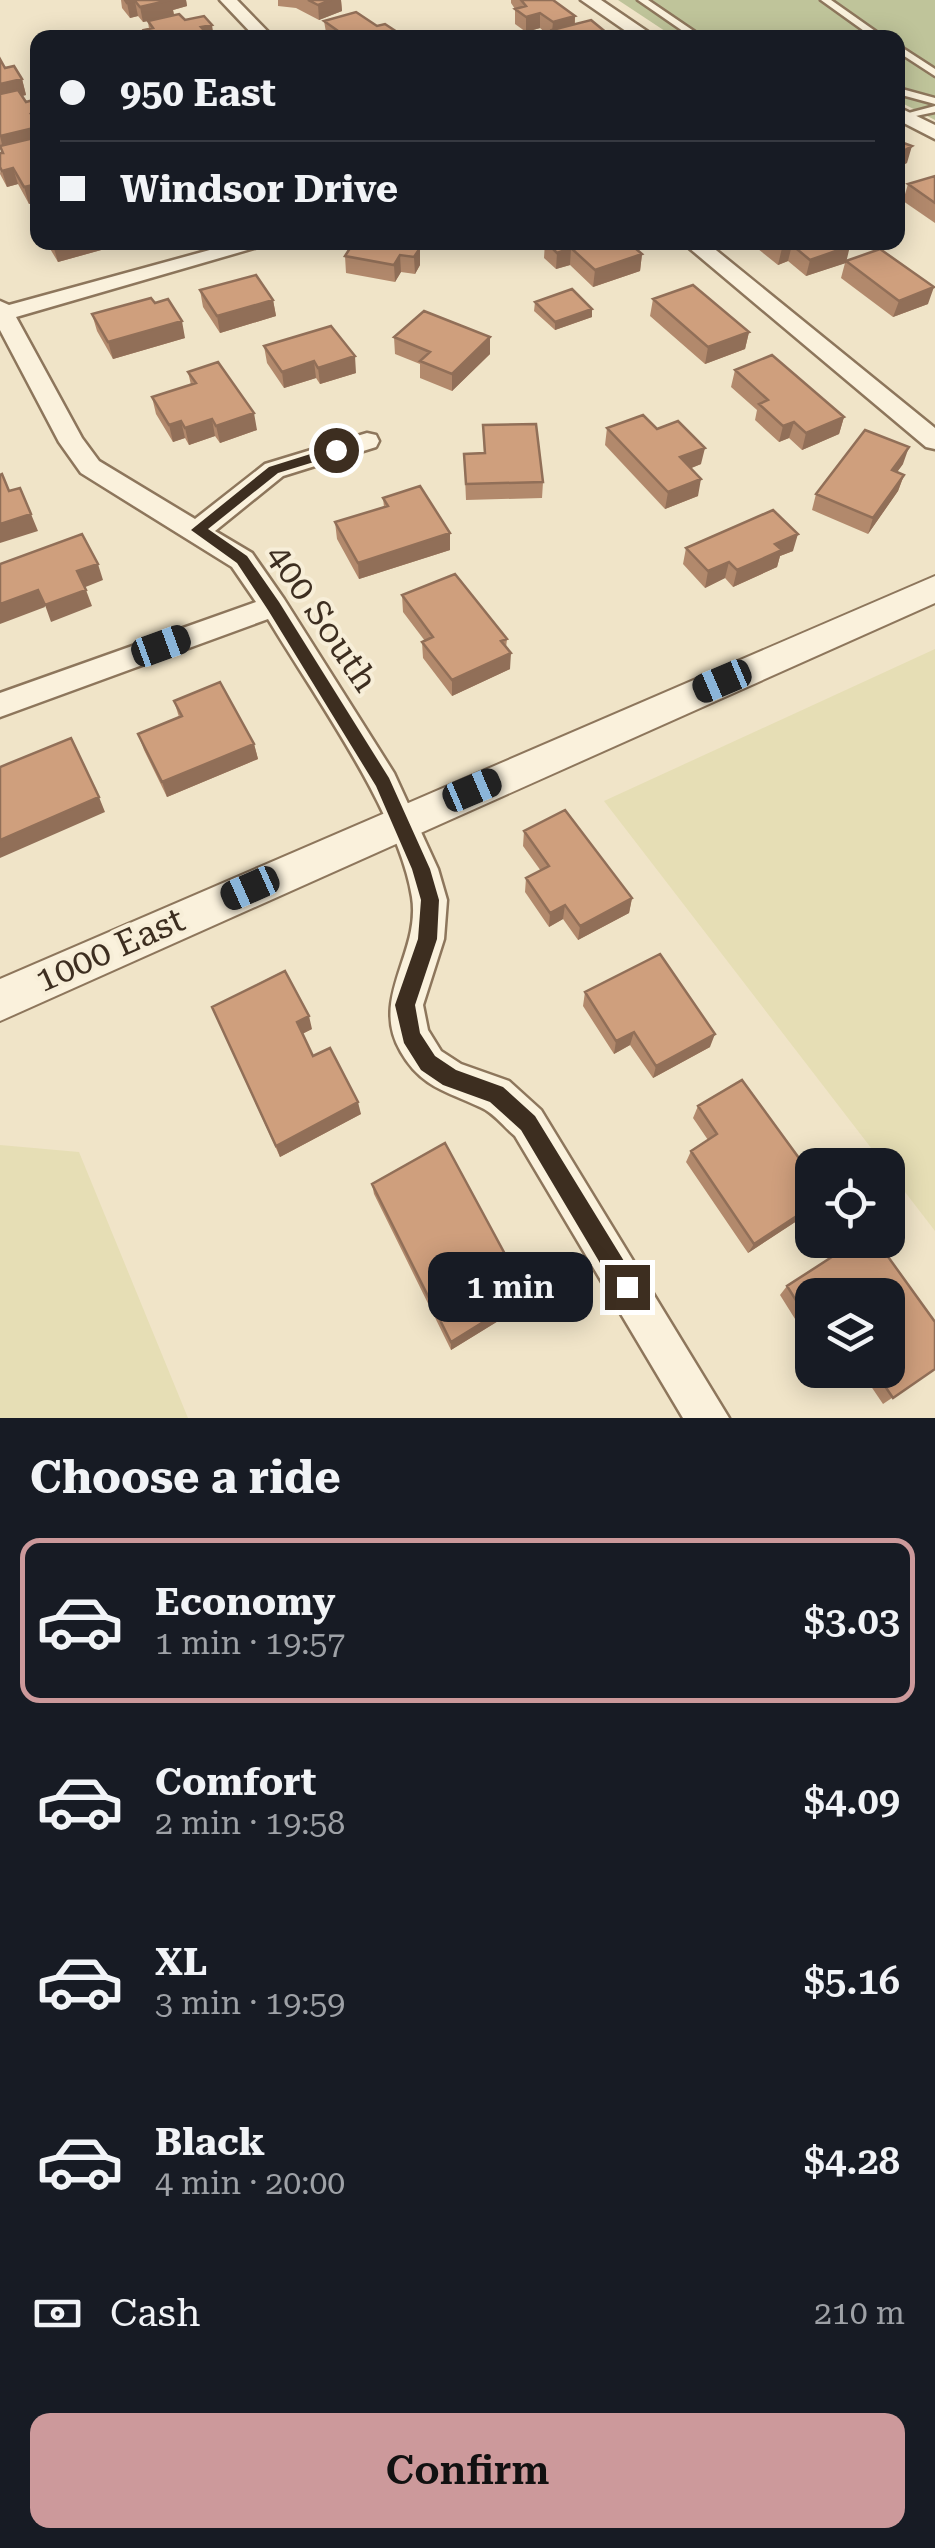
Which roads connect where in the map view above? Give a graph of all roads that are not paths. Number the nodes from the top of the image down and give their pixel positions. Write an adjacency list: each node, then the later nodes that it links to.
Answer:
1 (228, 0): 5 (street)
2 (589, 0): 6 (street)
3 (642, 0): 7 (lane)
4 (825, 0): 8 (lane)
5 (258, 30)
6 (636, 30)
7 (688, 30)
8 (869, 30)
9 (905, 53): 10 (lane)
10 (935, 73)
11 (905, 93): 12 (lane)
12 (935, 101)
13 (935, 109): 14 (lane)
14 (905, 114)
15 (905, 116): 16 (street)
16 (935, 132)
17 (234, 250): 19 (street)
18 (702, 250): 21 (street)
19 (1, 311): 22 (street, 400 South)
20 (366, 441): 22 (street)
21 (935, 441)
22 (198, 530): 24 (street, 400 South)
23 (935, 588): 26 (street, 1000 East)
24 (274, 606): 25 (street); 26 (street, 400 South)
25 (0, 705)
26 (400, 821): 27 (street, 1000 East); 28 (street, 400 South)
27 (0, 1000)
28 (706, 1418)

